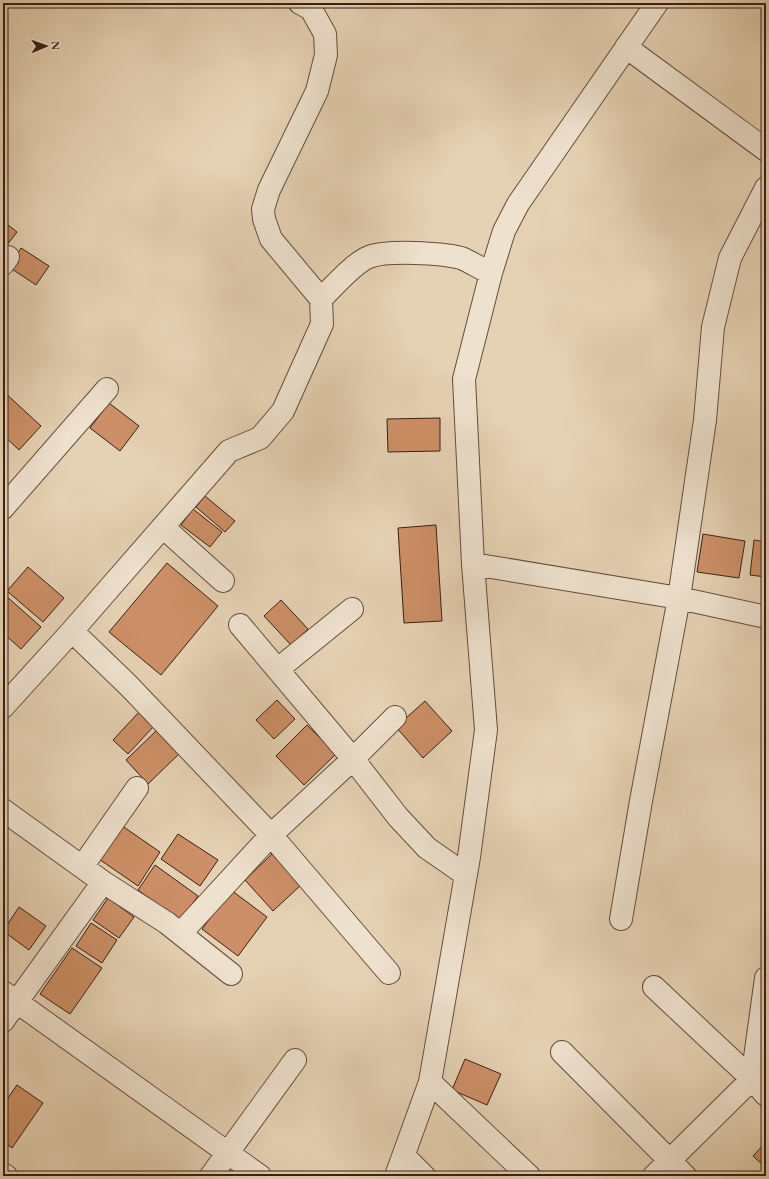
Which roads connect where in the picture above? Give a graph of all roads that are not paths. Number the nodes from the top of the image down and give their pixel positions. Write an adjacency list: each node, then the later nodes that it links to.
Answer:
1 (300, 3): 7 (street)
2 (657, 3): 3 (street)
3 (626, 47): 4 (street); 6 (street)
4 (766, 150)
5 (766, 188): 13 (street)
6 (491, 273): 7 (street); 11 (street)
7 (321, 299): 10 (street)
8 (107, 388): 9 (street)
9 (3, 508)
10 (163, 527): 12 (street); 17 (street)
11 (473, 564): 13 (street); 26 (street)
12 (223, 581)
13 (678, 598): 15 (street); 28 (street)
14 (352, 609): 18 (street)
15 (766, 617)
16 (240, 625): 18 (street)
17 (72, 631): 19 (street); 24 (street)
18 (278, 669): 21 (street)
19 (3, 707)
20 (395, 717): 21 (street)
21 (353, 759): 24 (street); 26 (street)
22 (137, 788): 25 (street)
23 (3, 810): 25 (street)
24 (271, 835): 29 (street); 30 (street)
25 (82, 867): 27 (street)
26 (466, 875): 39 (street)
27 (103, 882): 29 (street); 34 (street)
28 (620, 919)
29 (181, 933): 31 (street)
30 (389, 973)
31 (231, 974)
32 (766, 978): 38 (street)
33 (654, 987): 38 (street)
34 (10, 997): 35 (street); 41 (street)
35 (3, 1021)
36 (562, 1052): 43 (street)
37 (295, 1060): 41 (street)
38 (759, 1080): 40 (street); 43 (street)
39 (430, 1082): 42 (street); 50 (street)
40 (766, 1095)
41 (227, 1153): 46 (street); 47 (street)
42 (404, 1156): 48 (street); 49 (street)
43 (670, 1160): 51 (street); 52 (street)
44 (3, 1174): 45 (street)
45 (6, 1176)
46 (211, 1176)
47 (260, 1176)
48 (396, 1176)
49 (424, 1176)
50 (529, 1176)
51 (654, 1176)
52 (685, 1176)

